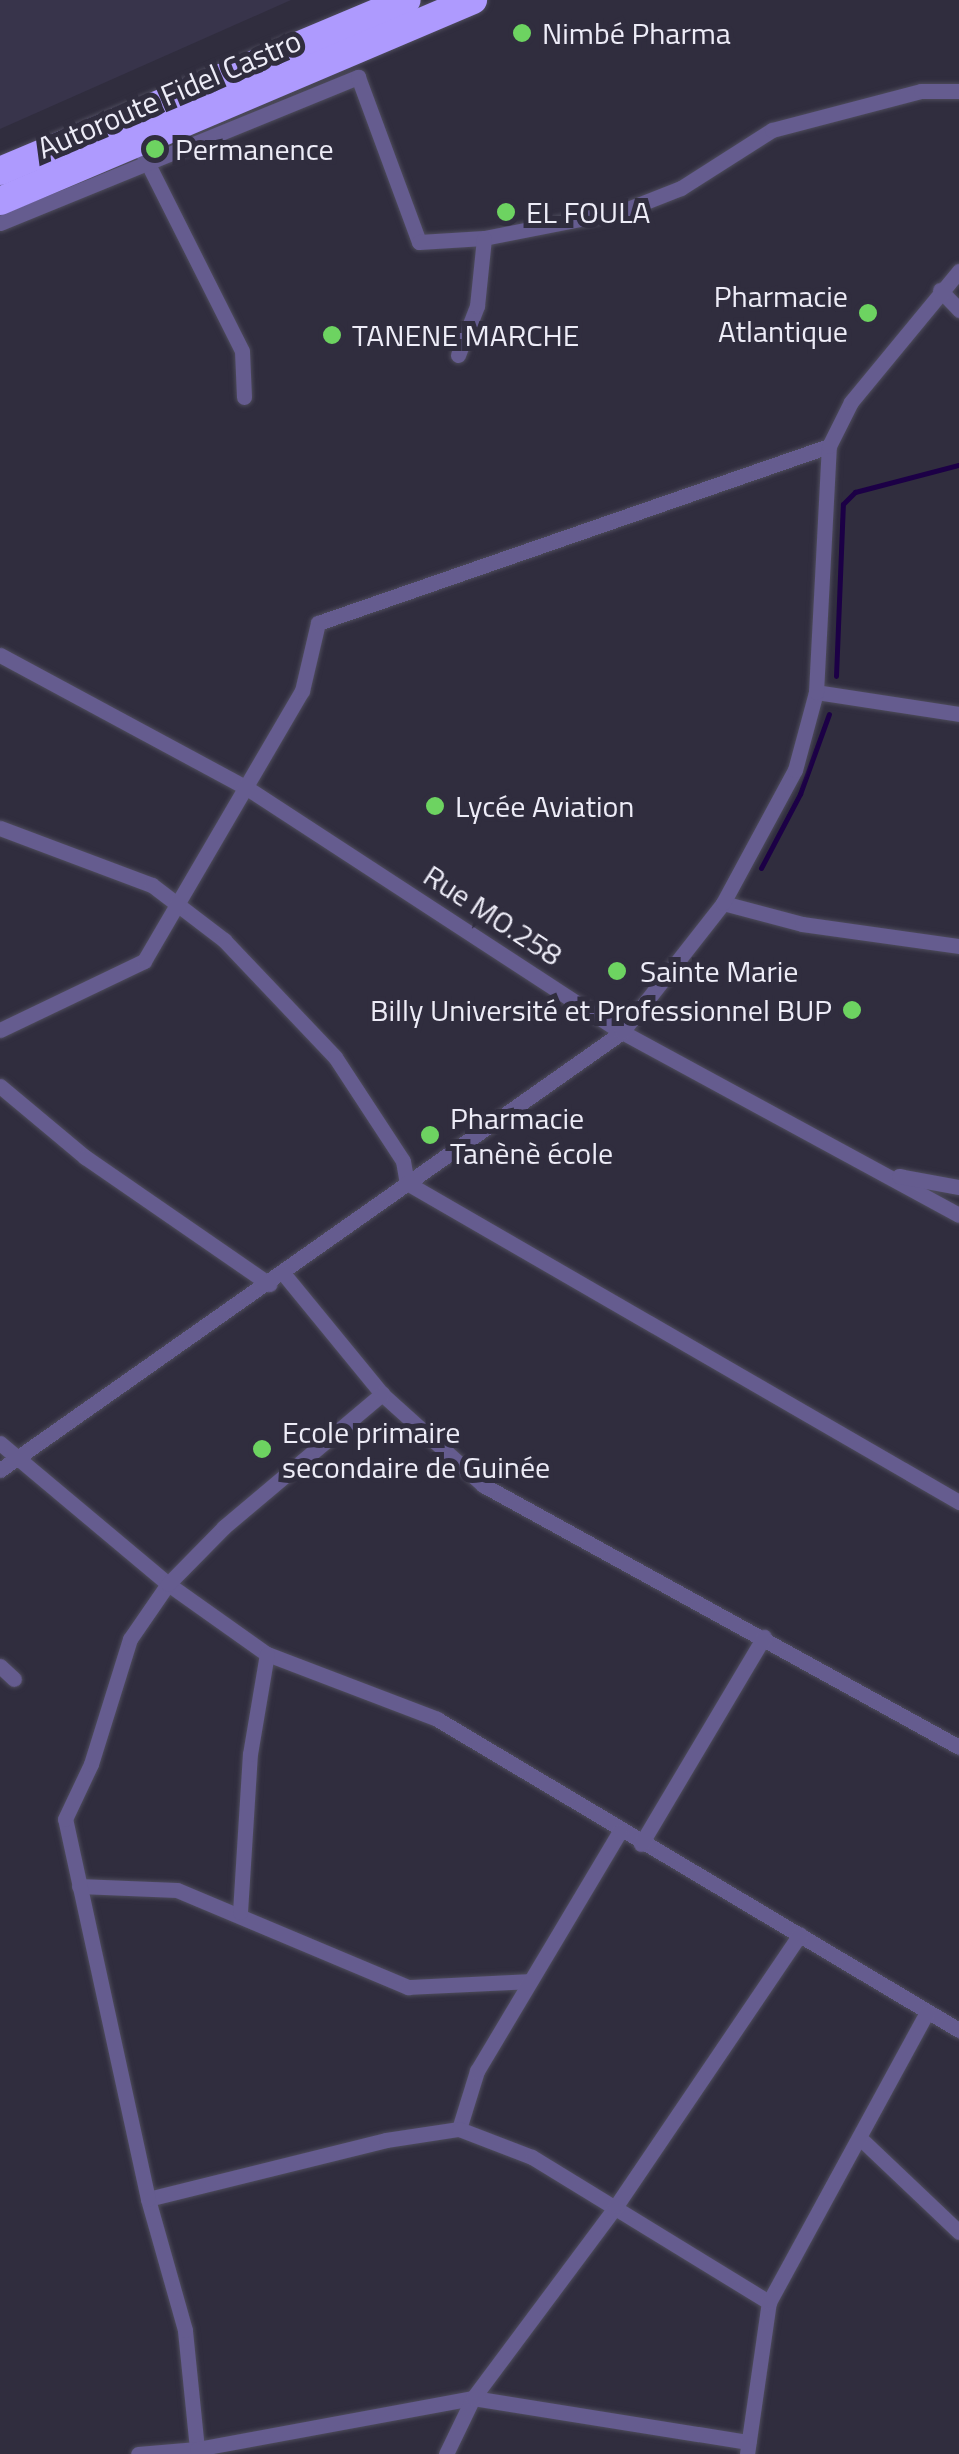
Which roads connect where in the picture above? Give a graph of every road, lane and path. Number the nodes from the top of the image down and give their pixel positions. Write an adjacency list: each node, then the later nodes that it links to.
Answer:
1 (407, 0): 5 (highway, Autoroute Fidel Castro)
2 (473, 0): 4 (highway, Autoroute Fidel Castro)
3 (959, 91): 8 (street)
4 (142, 152): 6 (highway, Autoroute Fidel Castro); 7 (street); 8 (street); 13 (street)
5 (0, 171)
6 (0, 201)
7 (0, 222)
8 (484, 238): 12 (street)
9 (959, 271): 10 (street)
10 (940, 290): 11 (street); 14 (street)
11 (959, 310)
12 (458, 355)
13 (244, 397)
14 (829, 446): 16 (street); 18 (street)
15 (0, 655): 18 (street, Rue MO.258)
16 (816, 692): 17 (street); 21 (street)
17 (959, 714)
18 (248, 788): 20 (street); 24 (street, Rue MO.258)
19 (0, 828): 20 (street)
20 (181, 903): 23 (street); 27 (street)
21 (723, 903): 22 (street); 24 (street)
22 (959, 946)
23 (0, 1030)
24 (622, 1032): 26 (street, Rue MO.258); 27 (street)
25 (0, 1086): 31 (street)
26 (884, 1173): 28 (street); 29 (street, Rue MO.258)
27 (407, 1183): 30 (street); 36 (street)
28 (959, 1187)
29 (959, 1215)
30 (283, 1273): 31 (street); 32 (street)
31 (269, 1284): 34 (street)
32 (382, 1394): 37 (street); 38 (street)
33 (0, 1444): 34 (street)
34 (21, 1456): 35 (street); 37 (street)
35 (0, 1470)
36 (959, 1502)
37 (168, 1584): 39 (street); 45 (street)
38 (764, 1637): 42 (street); 44 (street)
39 (267, 1654): 43 (street); 46 (street)
40 (0, 1666): 41 (street)
41 (14, 1679)
42 (959, 1748)
43 (620, 1831): 44 (street); 48 (street)
44 (641, 1844): 47 (street)
45 (80, 1886): 46 (street); 53 (street)
46 (240, 1912): 48 (street)
47 (800, 1934): 49 (street); 54 (street)
48 (530, 1981): 51 (street)
49 (927, 2012): 50 (street); 52 (street)
50 (959, 2029)
51 (459, 2129): 53 (street); 54 (street)
52 (861, 2138): 55 (street); 56 (street)
53 (148, 2199): 59 (street)
54 (616, 2206): 56 (street); 57 (street)
55 (959, 2232)
56 (769, 2302): 58 (street)
57 (473, 2398): 58 (street); 59 (street); 61 (street)
58 (748, 2448)
59 (197, 2449): 60 (street)
60 (138, 2454)
61 (446, 2454)

